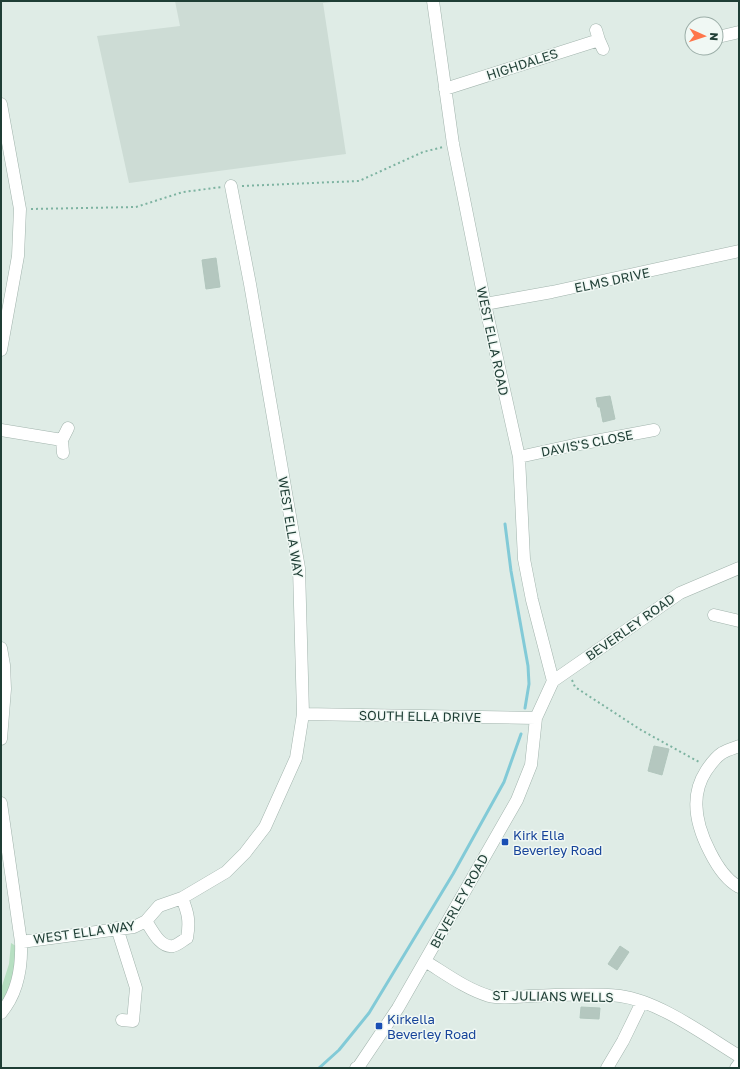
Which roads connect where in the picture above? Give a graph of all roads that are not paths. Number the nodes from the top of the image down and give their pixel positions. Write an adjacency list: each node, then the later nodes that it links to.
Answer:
1 (433, 1): 5 (street, WEST ELLA ROAD)
2 (739, 32): 3 (street)
3 (724, 36)
4 (599, 40): 5 (street, HIGHDALES)
5 (445, 89): 9 (street, WEST ELLA ROAD)
6 (1, 104): 10 (street)
7 (230, 186): 22 (street, WEST ELLA WAY)
8 (739, 251): 9 (street, ELMS DRIVE)
9 (484, 304): 16 (street, WEST ELLA ROAD)
10 (1, 350)
11 (68, 428): 14 (street)
12 (1, 430): 14 (street)
13 (654, 430): 16 (street, DAVIS'S CLOSE)
14 (62, 440): 15 (street)
15 (63, 453)
16 (519, 458): 21 (street, WEST ELLA ROAD)
17 (739, 568): 21 (street, BEVERLEY ROAD)
18 (722, 614): 19 (street)
19 (739, 621)
20 (1, 648): 24 (street)
21 (553, 681): 23 (street, BEVERLEY ROAD)
22 (303, 714): 23 (street, SOUTH ELLA DRIVE); 29 (street, WEST ELLA WAY)
23 (536, 718): 33 (street, BEVERLEY ROAD)
24 (1, 740)
25 (739, 746): 28 (street)
26 (1, 803): 27 (street)
27 (4, 854): 32 (street)
28 (739, 887)
29 (182, 898): 30 (street, WEST ELLA WAY); 30 (street, WEST ELLA WAY)
30 (146, 921): 31 (street, WEST ELLA WAY)
31 (117, 928): 32 (street, WEST ELLA WAY); 36 (street)
32 (21, 942): 35 (street)
33 (425, 961): 34 (street, ST JULIANS WELLS); 39 (street, BEVERLEY ROAD)
34 (642, 1002): 37 (street, ST JULIANS WELLS); 40 (street)
35 (1, 1013)
36 (122, 1020)
37 (739, 1056)
38 (739, 1064): 41 (street)
39 (356, 1068)
40 (607, 1068)
41 (736, 1068)

